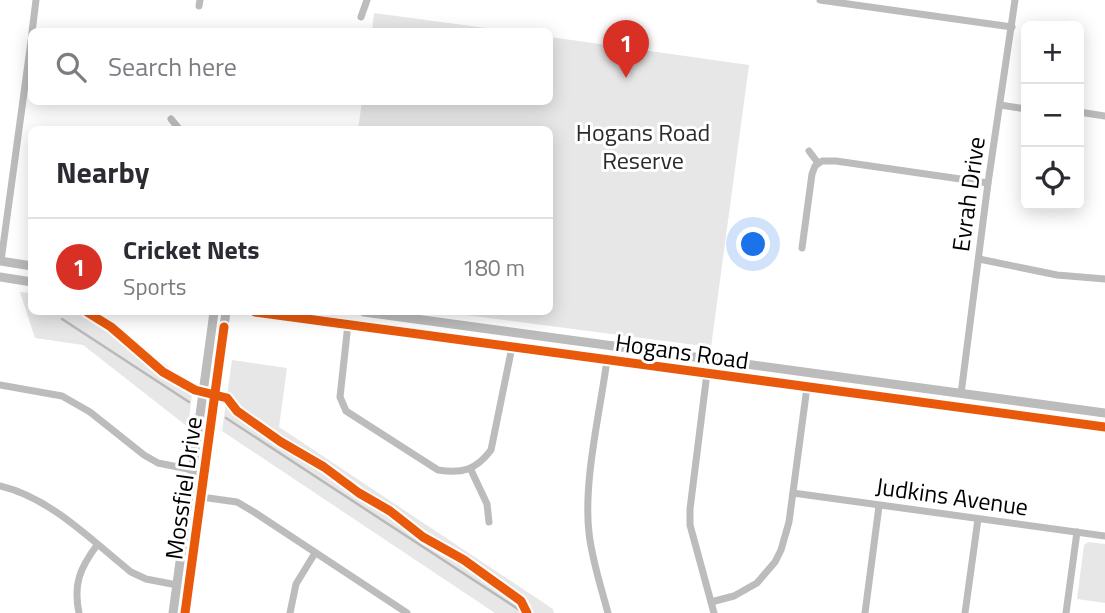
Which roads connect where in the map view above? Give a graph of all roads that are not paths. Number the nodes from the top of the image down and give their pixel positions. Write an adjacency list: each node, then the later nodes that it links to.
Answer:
1 (36, 0): 7 (street)
2 (367, 0): 5 (street)
3 (820, 0): 6 (street)
4 (1016, 0): 6 (street, Evrah Drive)
5 (361, 17)
6 (1012, 27): 9 (street, Evrah Drive)
7 (33, 28)
8 (28, 62): 20 (street)
9 (1000, 105): 10 (street); 17 (street, Evrah Drive)
10 (1021, 108)
11 (1084, 113): 12 (street)
12 (1105, 116)
13 (171, 119): 14 (street)
14 (179, 126)
15 (809, 151): 16 (street)
16 (818, 163): 17 (street); 18 (street)
17 (988, 183): 19 (street, Evrah Drive)
18 (802, 248)
19 (979, 259): 23 (street); 38 (street, Evrah Drive)
20 (0, 263): 21 (street)
21 (28, 265)
22 (0, 277): 24 (street)
23 (1105, 279)
24 (28, 281)
25 (215, 315): 42 (street, Mossfiel Drive)
26 (226, 315): 44 (street, Mossfiel Drive)
27 (278, 315): 29 (street, Hogans Road)
28 (386, 315): 31 (street, Hogans Road)
29 (348, 324): 30 (street, Hogans Road); 43 (street)
30 (512, 346): 33 (street, Hogans Road); 43 (street)
31 (610, 346): 32 (street, Hogans Road); 33 (street)
32 (680, 353): 34 (street); 38 (street, Hogans Road)
33 (607, 360): 34 (street, Hogans Road); 64 (street)
34 (684, 370): 35 (street, Hogans Road)
35 (707, 373): 37 (street, Hogans Road); 58 (street)
36 (0, 385): 42 (street)
37 (807, 387): 39 (street, Hogans Road); 46 (street)
38 (961, 394): 39 (street); 40 (street, Hogans Road)
39 (959, 407): 41 (street, Hogans Road)
40 (1105, 414)
41 (1105, 427)
42 (193, 470): 44 (street); 47 (street, Mossfiel Drive)
43 (471, 470): 51 (street)
44 (204, 472): 48 (street, Mossfiel Drive)
45 (0, 486): 54 (street)
46 (793, 493): 49 (street, Judkins Avenue); 58 (street)
47 (190, 494): 48 (street); 56 (street, Mossfiel Drive)
48 (201, 496): 55 (street); 57 (street, Mossfiel Drive)
49 (879, 506): 50 (street, Judkins Avenue); 66 (street)
50 (978, 519): 52 (street, Judkins Avenue); 67 (street)
51 (489, 522)
52 (1077, 532): 53 (street, Judkins Avenue); 68 (street)
53 (1105, 536)
54 (97, 545): 56 (street); 59 (street)
55 (315, 552): 62 (street); 63 (street)
56 (177, 584): 57 (street); 60 (street, Mossfiel Drive)
57 (189, 586): 61 (street, Mossfiel Drive)
58 (711, 602): 65 (street)
59 (79, 613)
60 (173, 613)
61 (185, 613)
62 (290, 613)
63 (407, 613)
64 (608, 613)
65 (714, 613)
66 (864, 613)
67 (965, 613)
68 (1066, 613)

